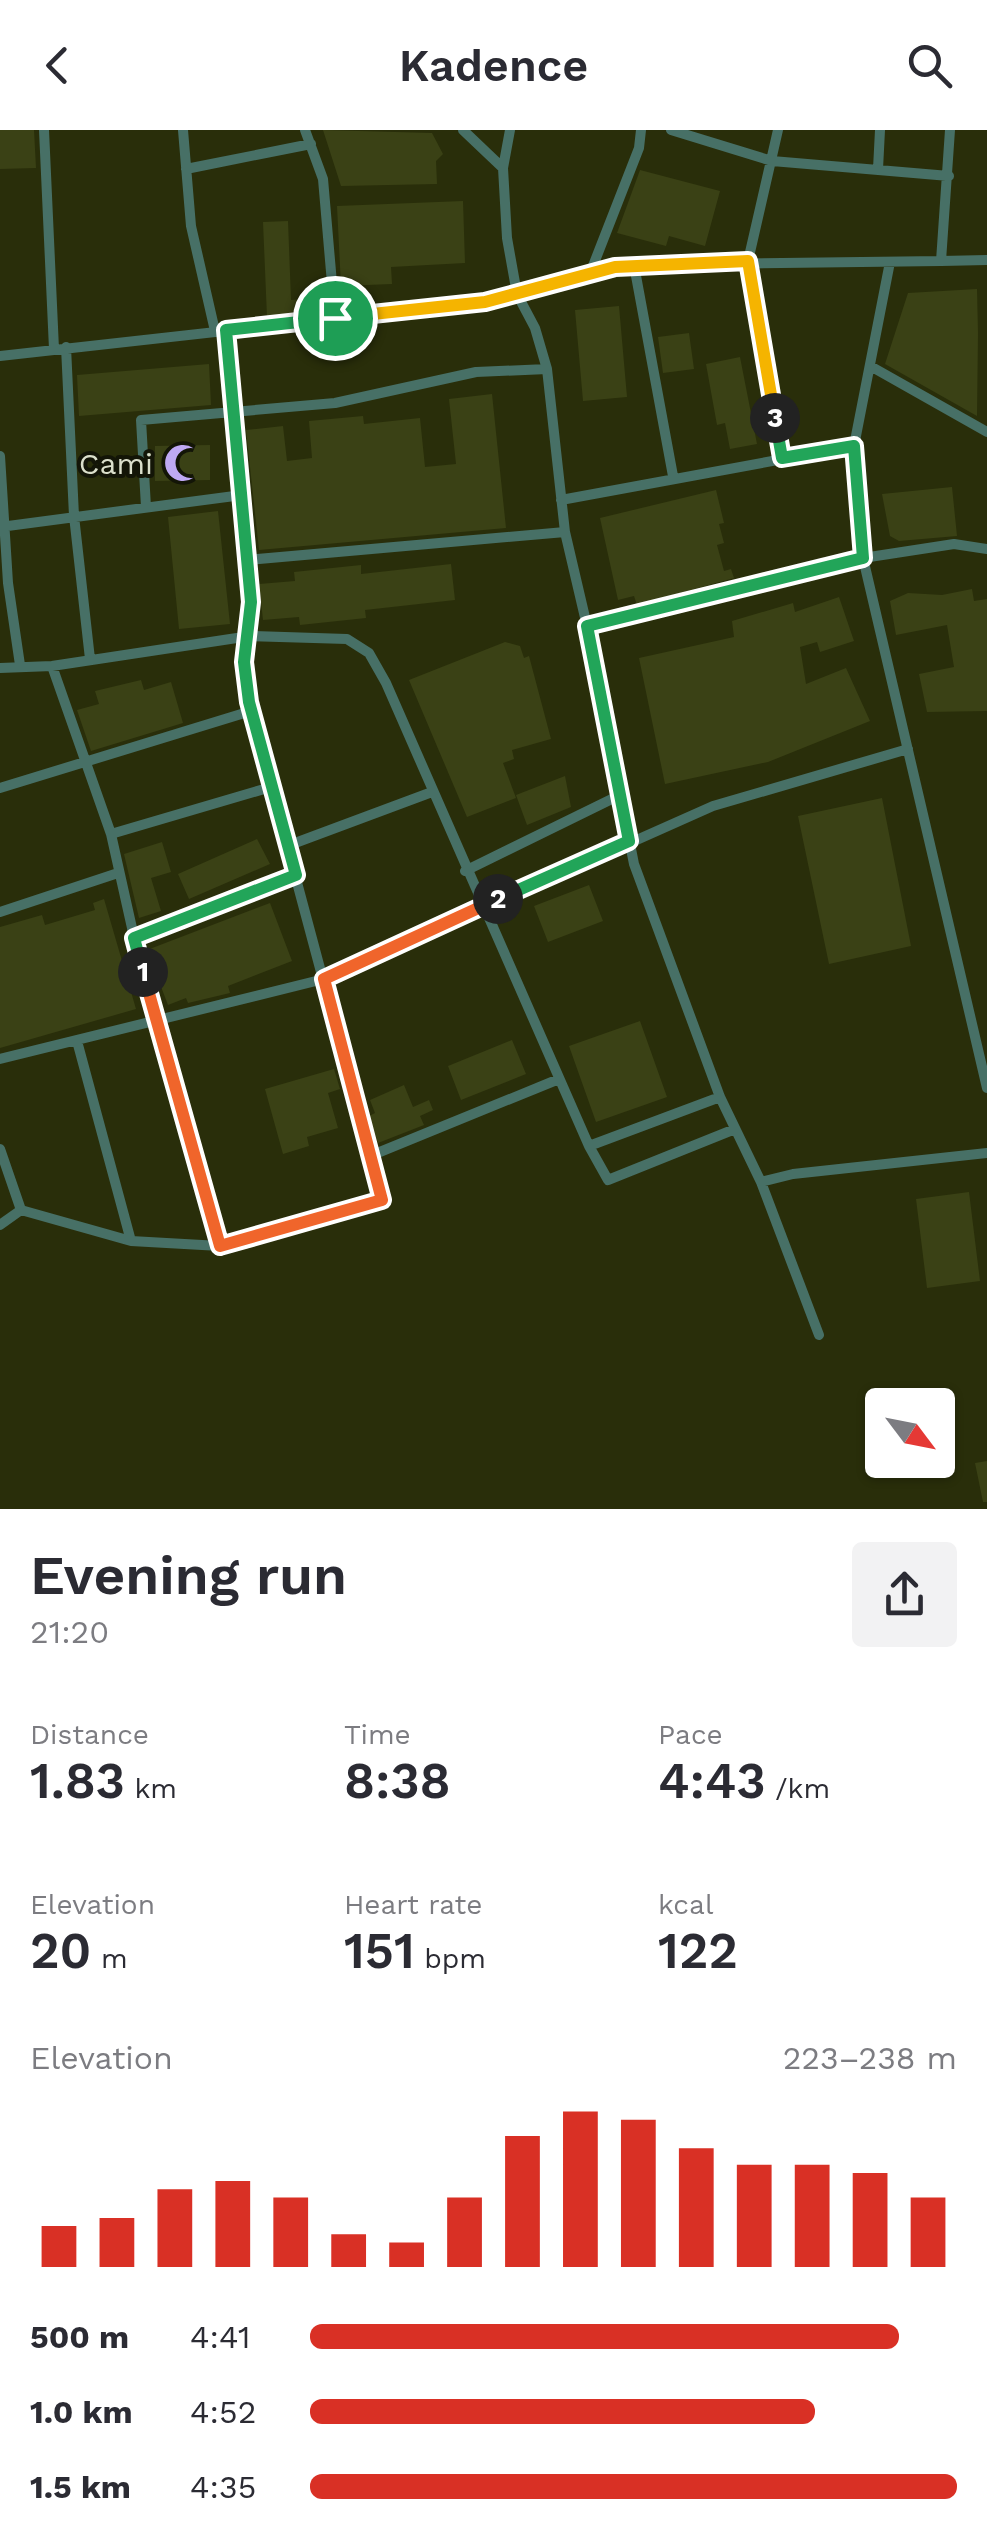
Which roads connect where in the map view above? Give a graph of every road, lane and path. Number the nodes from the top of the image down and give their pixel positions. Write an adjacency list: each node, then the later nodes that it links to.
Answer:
1 (44, 130): 26 (street)
2 (183, 130): 13 (street)
3 (305, 130): 11 (street)
4 (462, 130): 14 (street)
5 (510, 130): 14 (street)
6 (641, 130): 22 (street)
7 (671, 130): 12 (street)
8 (778, 130): 12 (street)
9 (880, 130): 15 (street)
10 (950, 130): 16 (street)
11 (311, 144): 13 (street); 24 (street)
12 (772, 161): 15 (street); 18 (street)
13 (186, 168): 25 (street)
14 (503, 168): 23 (street)
15 (878, 169): 16 (street)
16 (949, 176): 19 (street)
17 (987, 260): 19 (street)
18 (748, 261): 20 (street); 21 (street); 34 (street)
19 (941, 261): 20 (street)
20 (890, 262): 28 (street)
21 (634, 264): 22 (street); 35 (street)
22 (591, 271): 23 (street)
23 (517, 294): 24 (street); 29 (street)
24 (335, 318): 25 (street)
25 (221, 330): 26 (street); 30 (street)
26 (60, 348): 27 (street); 39 (street)
27 (0, 356)
28 (872, 367): 31 (street); 32 (street)
29 (547, 368): 30 (street); 37 (street)
30 (234, 408): 36 (street); 38 (street)
31 (987, 432)
32 (854, 446): 34 (street); 43 (street)
33 (0, 456): 40 (street)
34 (782, 458): 35 (street)
35 (673, 476): 37 (street)
36 (242, 496): 38 (street); 44 (street)
37 (561, 500): 41 (street)
38 (146, 507): 39 (street)
39 (74, 516): 40 (street); 47 (street)
40 (2, 527): 48 (street)
41 (564, 532): 44 (street); 45 (street)
42 (987, 548): 43 (street)
43 (863, 558): 45 (street); 52 (street)
44 (247, 560): 46 (street)
45 (587, 626): 57 (street)
46 (250, 636): 47 (street); 51 (street); 56 (street)
47 (90, 659): 49 (street)
48 (20, 666): 49 (street); 50 (street)
49 (52, 666): 53 (street)
50 (0, 668)
51 (252, 711): 53 (street); 54 (street)
52 (908, 749): 59 (street); 72 (street)
53 (83, 764): 55 (street); 58 (street)
54 (271, 787): 58 (street); 60 (street)
55 (0, 788)
56 (432, 792): 60 (street); 61 (street)
57 (620, 794): 59 (street); 61 (street)
58 (111, 834): 62 (street)
59 (629, 841): 64 (street); 73 (street)
60 (286, 846): 63 (street)
61 (465, 870): 64 (street)
62 (118, 874): 65 (street); 66 (street)
63 (296, 875): 66 (street); 67 (street)
64 (480, 906): 67 (street); 71 (street)
65 (0, 912)
66 (134, 938): 68 (street)
67 (324, 979): 68 (street); 78 (street)
68 (156, 1021): 69 (street); 83 (street)
69 (78, 1040): 70 (street); 82 (street)
70 (0, 1059)
71 (558, 1079): 75 (street); 78 (street)
72 (987, 1088)
73 (720, 1097): 74 (street); 75 (street)
74 (735, 1129): 75 (street); 79 (street)
75 (589, 1146)
76 (0, 1149): 80 (street)
77 (987, 1153): 79 (street)
78 (370, 1156): 83 (street)
79 (760, 1182): 84 (street)
80 (21, 1210): 81 (street); 82 (street)
81 (0, 1226)
82 (131, 1241): 83 (street)
83 (220, 1246)
84 (819, 1335)

